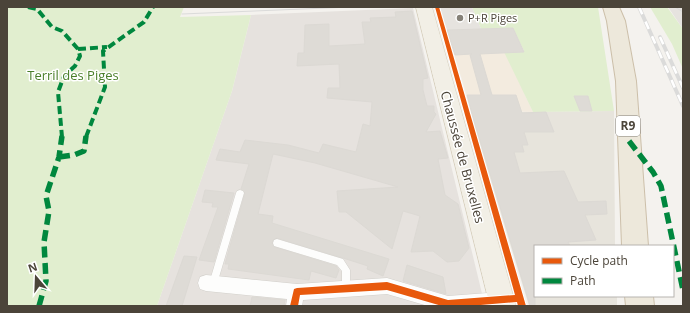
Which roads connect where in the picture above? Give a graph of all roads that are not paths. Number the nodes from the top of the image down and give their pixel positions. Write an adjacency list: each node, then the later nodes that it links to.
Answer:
1 (424, 7): 9 (main road, Chaussée de Bruxelles)
2 (611, 7): 5 (highway, R9)
3 (240, 193): 6 (lane)
4 (277, 243): 7 (lane)
5 (635, 245)
6 (209, 284): 8 (street)
7 (346, 289): 8 (street); 9 (street)
8 (296, 299)
9 (502, 303)

